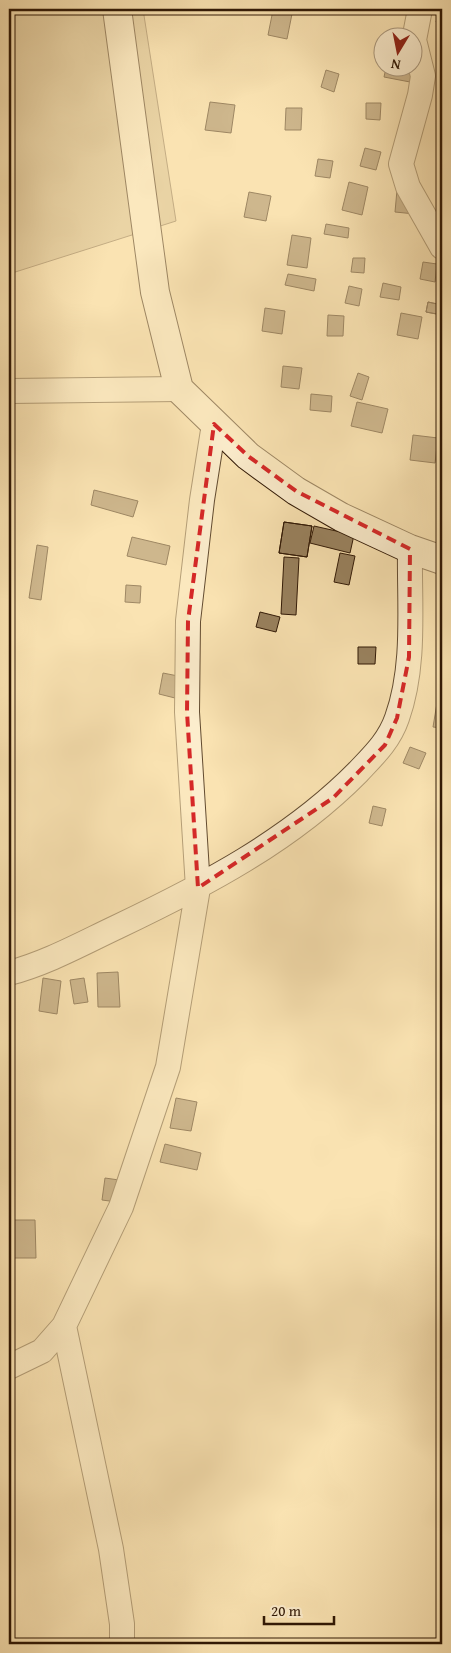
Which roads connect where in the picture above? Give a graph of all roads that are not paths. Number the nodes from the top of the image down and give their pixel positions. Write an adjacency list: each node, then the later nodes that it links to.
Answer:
1 (117, 9): 4 (street)
2 (420, 9): 3 (street)
3 (442, 247)
4 (179, 389): 5 (street); 6 (street)
5 (9, 391)
6 (214, 424): 7 (street); 9 (street)
7 (410, 549): 8 (street); 9 (street)
8 (442, 560)
9 (198, 888): 10 (street); 11 (street)
10 (9, 973)
11 (64, 1326): 12 (street); 13 (street)
12 (9, 1367)
13 (122, 1644)

